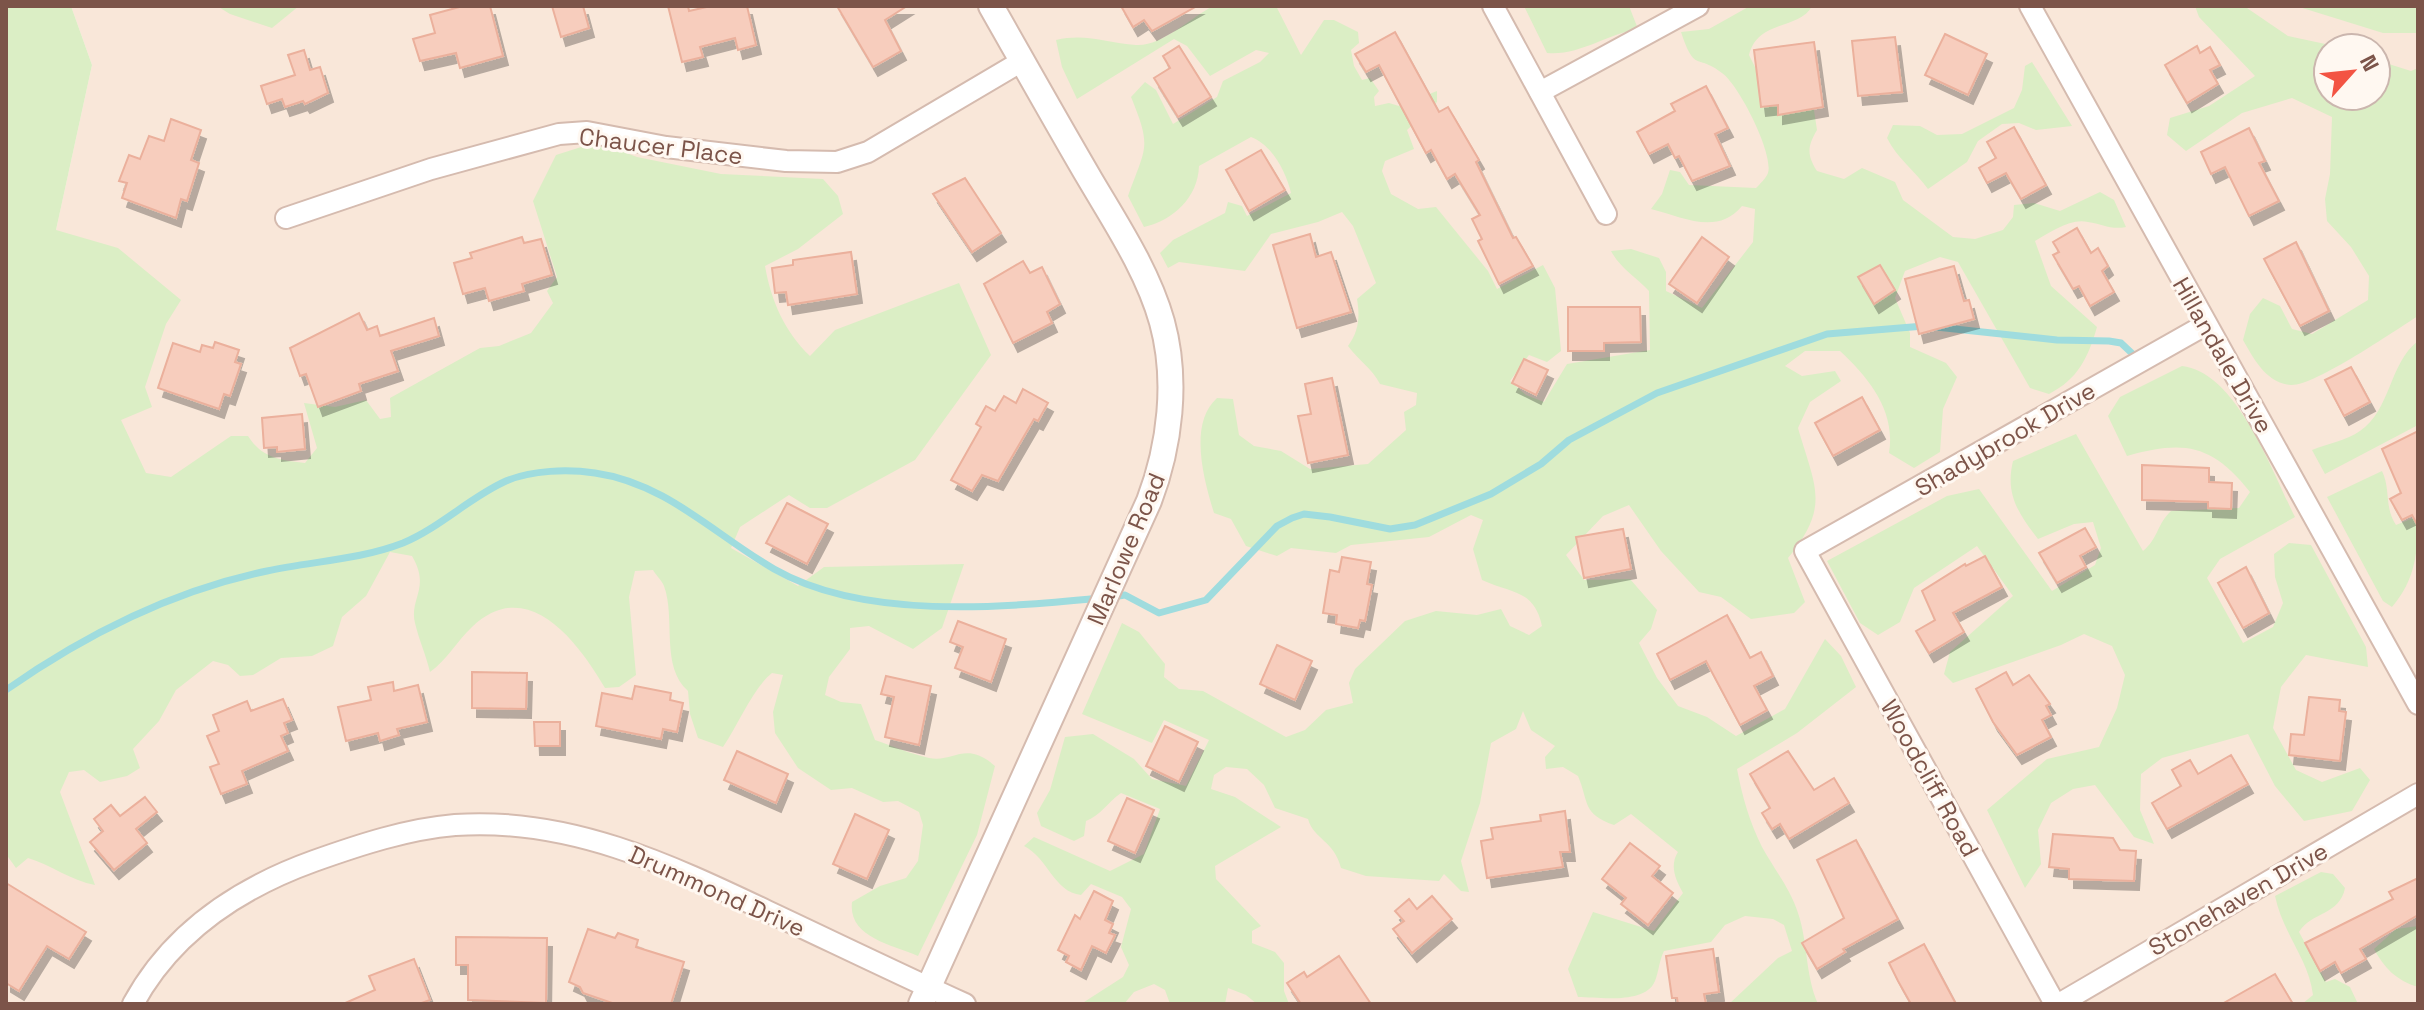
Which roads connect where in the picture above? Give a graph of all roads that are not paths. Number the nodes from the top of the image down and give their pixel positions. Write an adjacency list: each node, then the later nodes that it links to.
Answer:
1 (991, 6): 5 (street, Marlowe Road)
2 (1493, 6): 6 (street)
3 (1698, 6): 6 (street)
4 (2030, 6): 9 (street, Hillandale Drive)
5 (1022, 61): 8 (street, Chaucer Place); 13 (street, Marlowe Road)
6 (1540, 92): 7 (street)
7 (1606, 214)
8 (286, 218)
9 (2205, 325): 10 (street, Shadybrook Drive); 11 (street, Hillandale Drive)
10 (1805, 551): 16 (street, Woodcliff Road)
11 (2418, 704)
12 (2418, 794): 16 (street, Stonehaven Drive)
13 (924, 996): 14 (street, Drummond Drive); 15 (street, Drummond Drive)
14 (133, 1004)
15 (965, 1004)
16 (2057, 1004)

